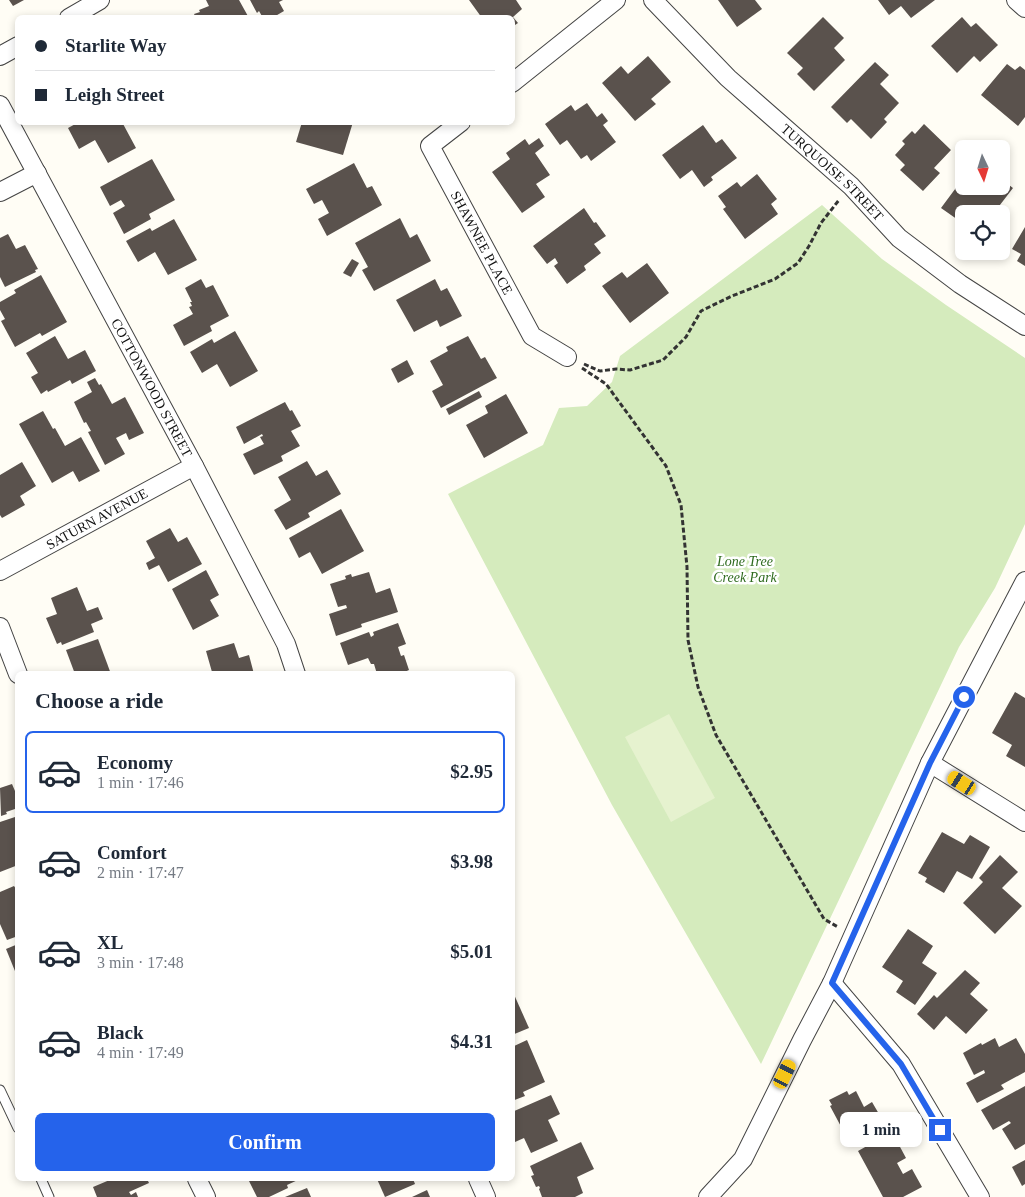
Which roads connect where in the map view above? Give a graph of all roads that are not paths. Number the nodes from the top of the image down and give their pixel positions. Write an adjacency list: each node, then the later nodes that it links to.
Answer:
1 (100, 0): 6 (street)
2 (616, 0): 9 (street)
3 (653, 0): 14 (street, TURQUOISE STREET)
4 (1016, 0): 5 (street)
5 (1025, 8)
6 (74, 15)
7 (15, 48): 8 (street)
8 (0, 56)
9 (515, 80)
10 (0, 105): 12 (street, COTTONWOOD STREET)
11 (457, 125): 15 (street, SHAWNEE PLACE)
12 (37, 172): 13 (street); 16 (street, COTTONWOOD STREET)
13 (0, 192)
14 (1025, 326)
15 (567, 357)
16 (194, 466): 17 (street, SATURN AVENUE); 21 (street, COTTONWOOD STREET)
17 (0, 571)
18 (1025, 581): 22 (street)
19 (0, 627): 20 (street)
20 (17, 671)
21 (295, 671)
22 (930, 763): 23 (street); 24 (street)
23 (1025, 822)
24 (832, 983): 33 (street); 34 (street)
25 (0, 1090): 26 (lane)
26 (15, 1122)
27 (42, 1181): 30 (lane)
28 (198, 1181): 31 (street)
29 (479, 1181): 32 (street)
30 (49, 1197)
31 (206, 1197)
32 (486, 1197)
33 (708, 1197)
34 (980, 1197)

